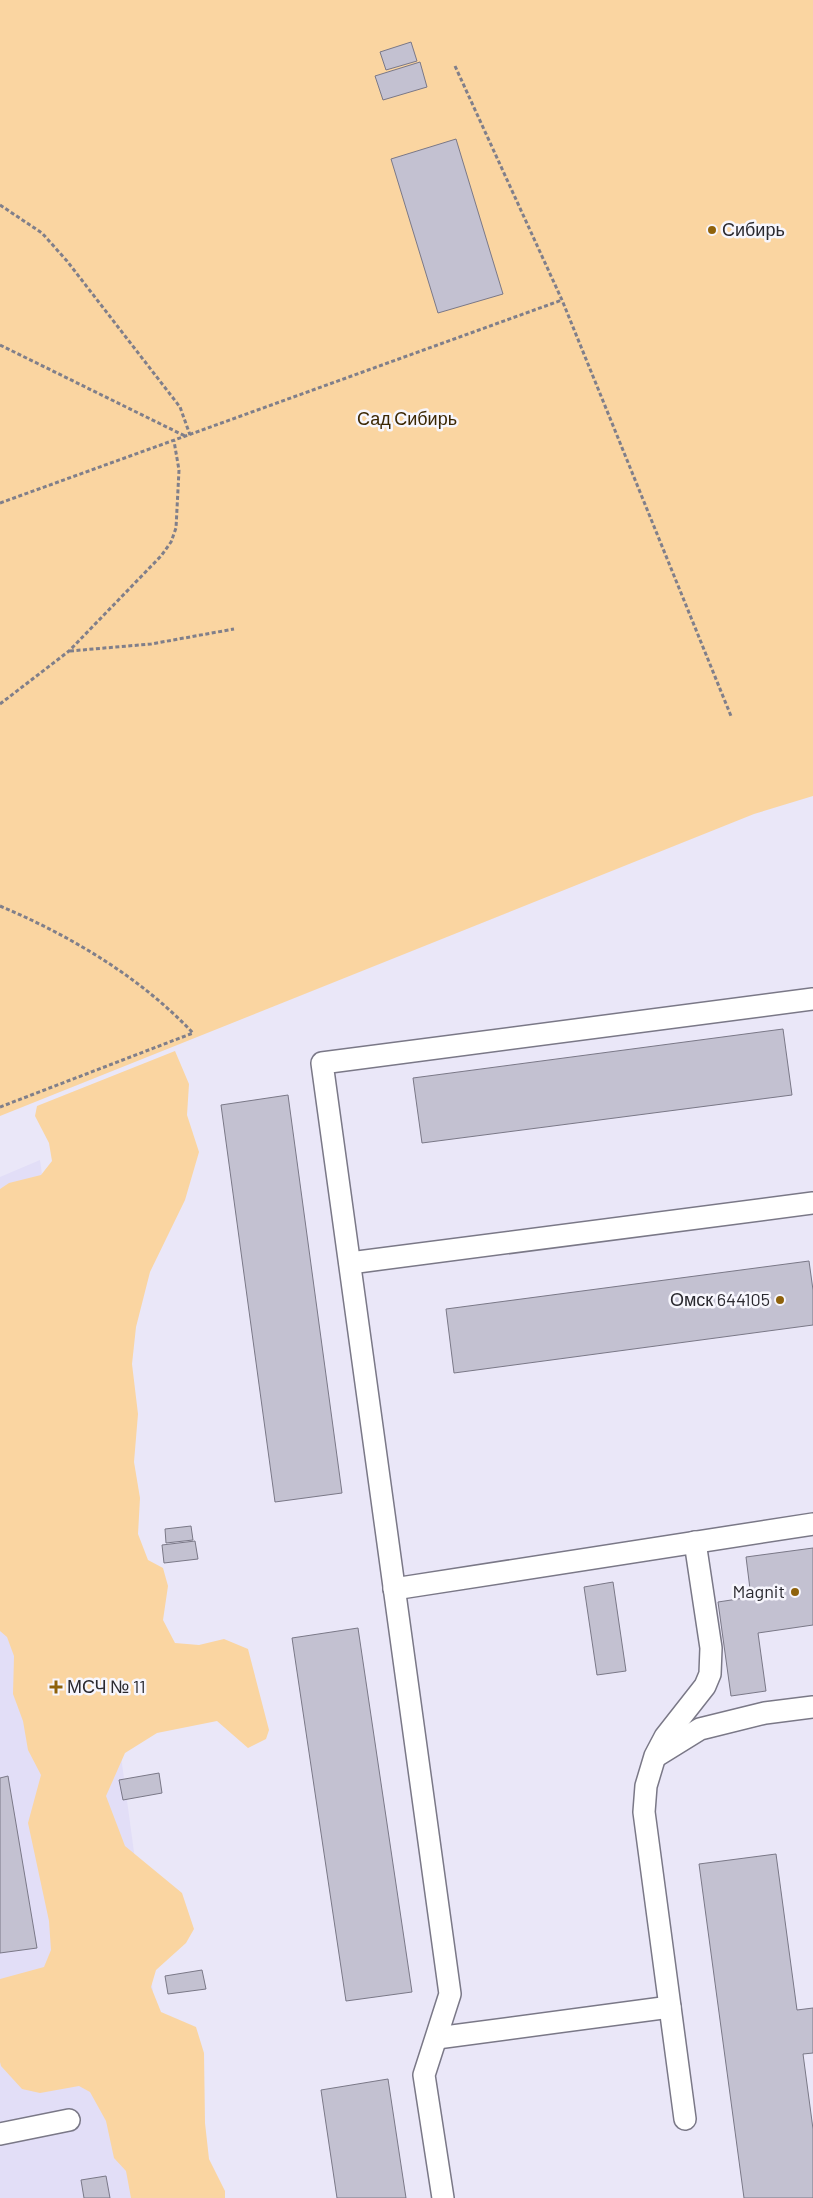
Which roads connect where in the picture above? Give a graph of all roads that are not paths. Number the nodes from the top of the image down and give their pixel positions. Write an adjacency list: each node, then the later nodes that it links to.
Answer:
1 (813, 999): 3 (lane)
2 (813, 1203): 3 (lane)
3 (350, 1263): 6 (lane)
4 (813, 1524): 5 (lane)
5 (695, 1542): 6 (lane); 8 (lane)
6 (394, 1589): 10 (lane)
7 (813, 1707): 8 (lane)
8 (655, 1756): 9 (lane)
9 (670, 2007): 10 (lane); 11 (lane)
10 (437, 2038): 14 (lane)
11 (685, 2119)
12 (69, 2120): 13 (lane)
13 (0, 2134)
14 (442, 2198)

